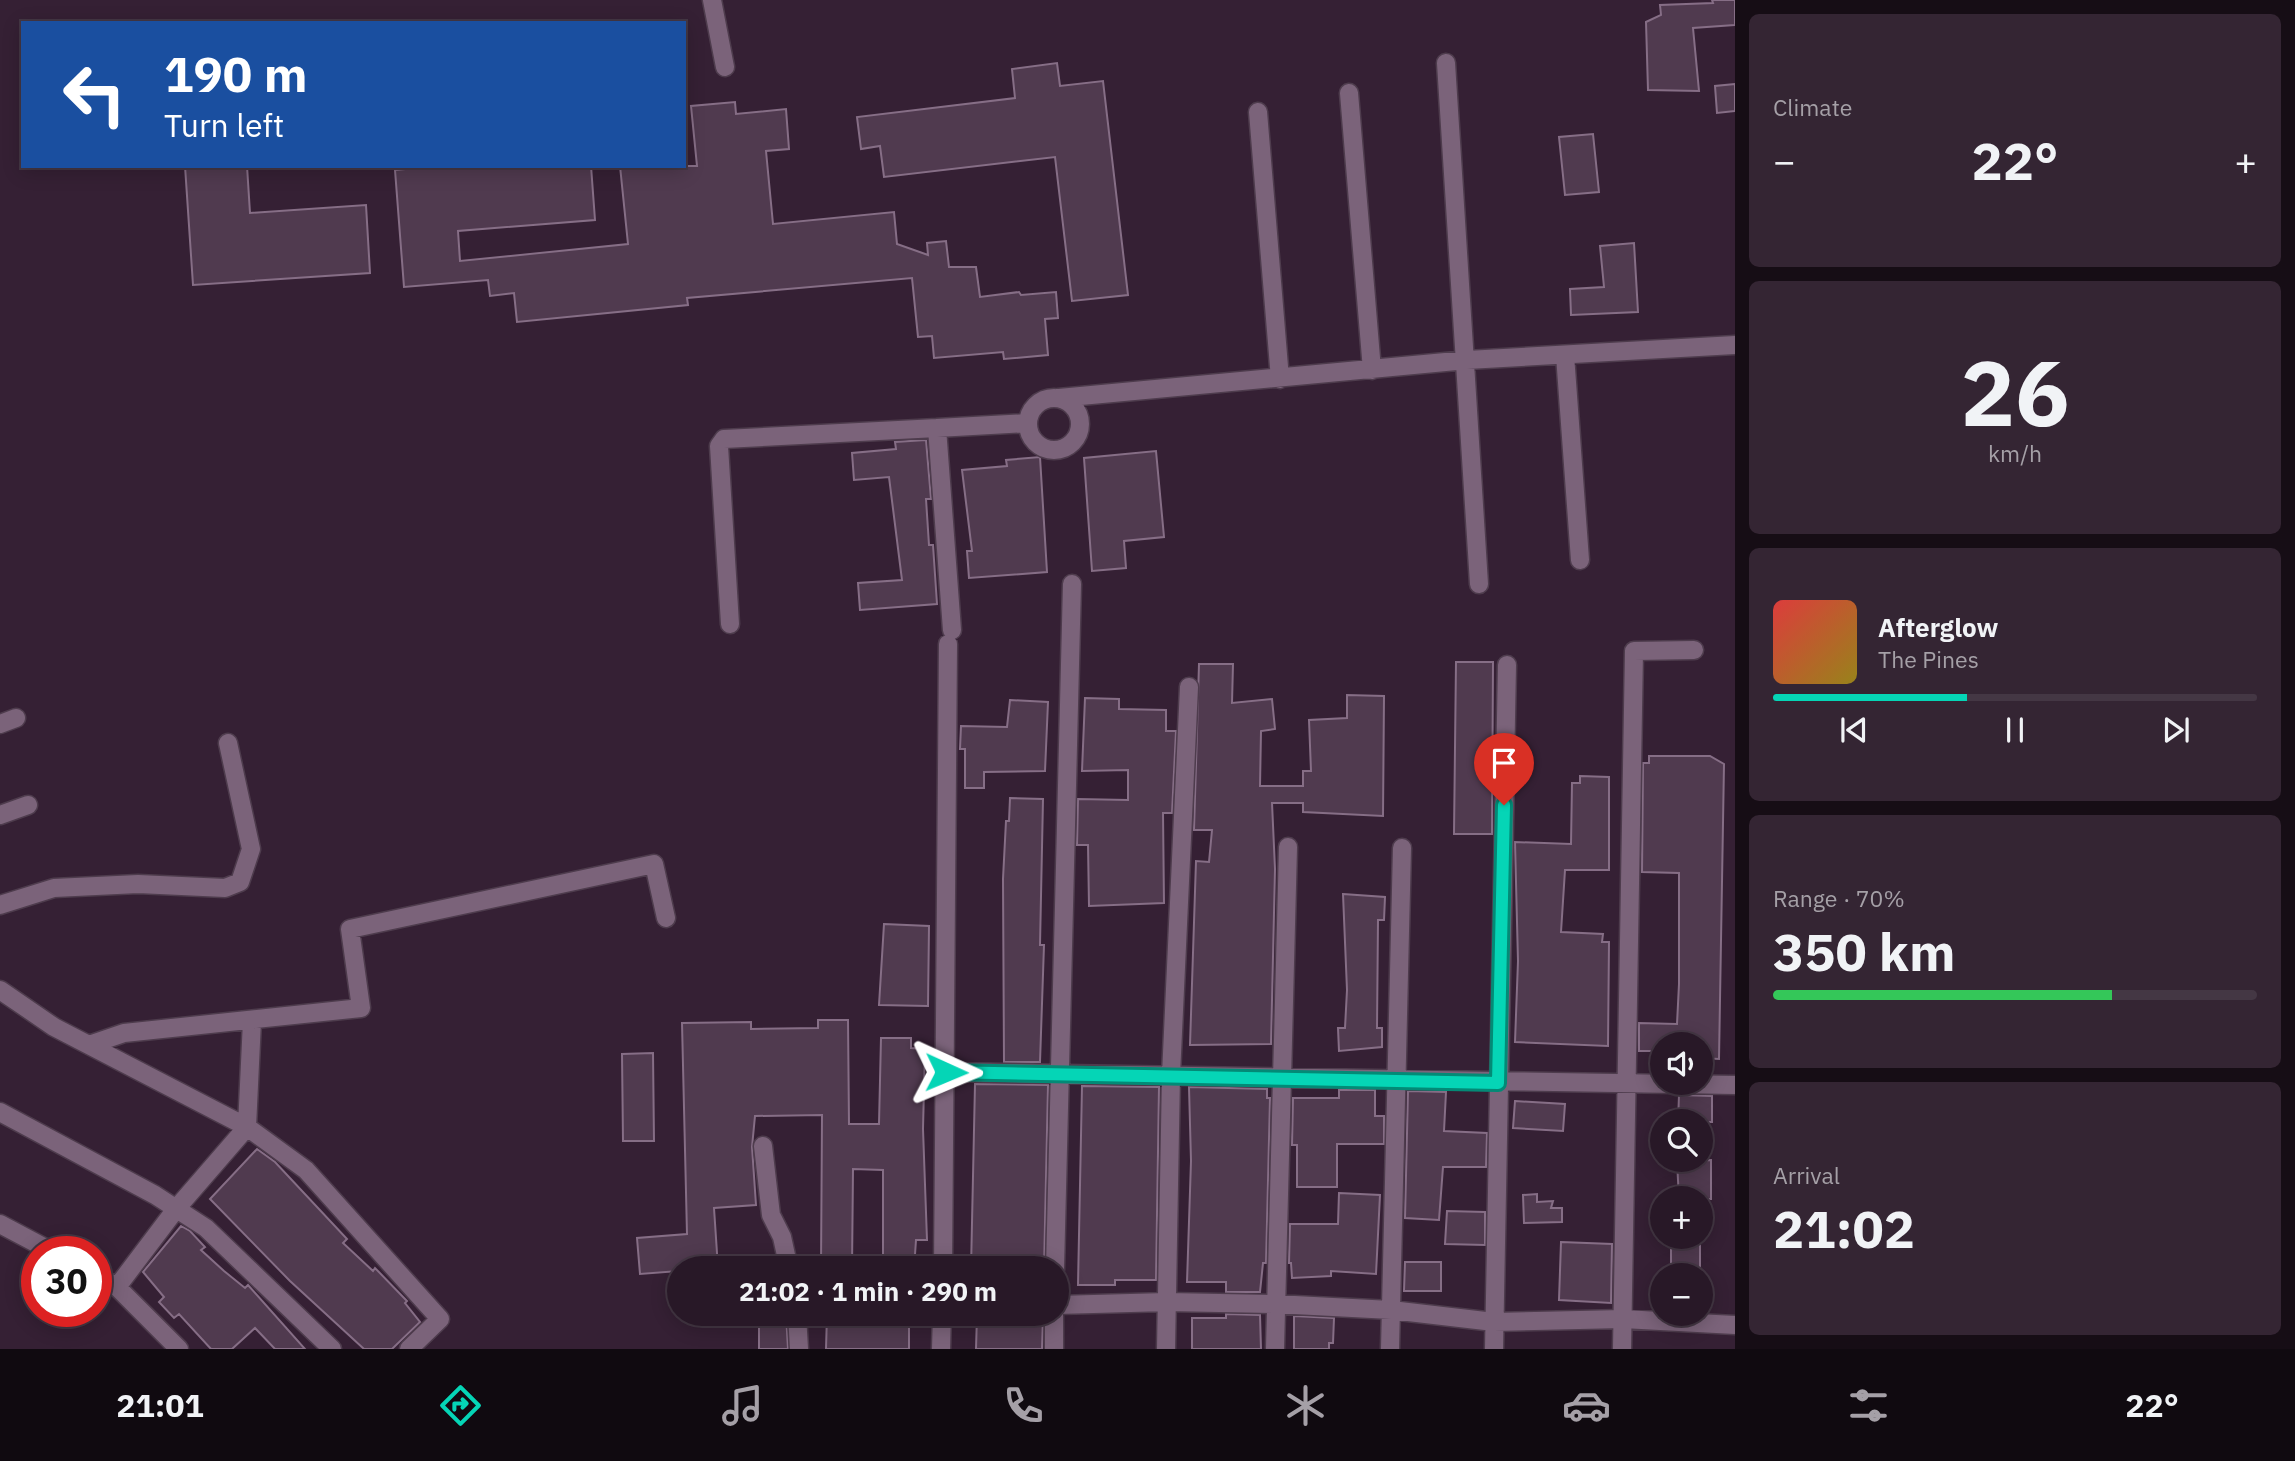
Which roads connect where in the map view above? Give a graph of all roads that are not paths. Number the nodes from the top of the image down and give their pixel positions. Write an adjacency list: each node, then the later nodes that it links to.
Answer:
1 (712, 0): 3 (street)
2 (1446, 63): 8 (street)
3 (725, 67)
4 (1349, 93): 9 (street)
5 (1258, 112): 10 (street)
6 (1735, 345): 7 (street)
7 (1564, 355): 8 (street); 14 (street)
8 (1467, 360): 9 (street); 16 (street)
9 (1371, 370): 10 (street)
10 (1280, 379): 11 (street)
11 (1059, 398): 12 (street); 12 (street)
12 (1028, 423): 13 (street)
13 (937, 428): 17 (street); 31 (street)
14 (1580, 560)
15 (1072, 583): 32 (street)
16 (1479, 584)
17 (730, 624)
18 (1694, 650): 37 (street)
19 (1507, 665): 36 (street)
20 (1189, 687): 33 (street)
21 (228, 743): 26 (street)
22 (29, 805): 23 (street)
23 (0, 815)
24 (1288, 847): 34 (street)
25 (1402, 848): 35 (street)
26 (0, 905)
27 (666, 918): 29 (street)
28 (0, 990): 30 (street)
29 (251, 1021): 30 (street); 40 (street)
30 (89, 1045): 40 (street)
31 (946, 1072): 32 (street); 46 (street)
32 (1060, 1073): 33 (street); 47 (street)
33 (1171, 1075): 34 (street); 50 (street)
34 (1281, 1078): 35 (street); 51 (street)
35 (1398, 1079): 36 (street); 53 (street)
36 (1498, 1083): 37 (street); 55 (street)
37 (1627, 1083): 38 (street); 54 (street)
38 (1735, 1085)
39 (0, 1112): 42 (street)
40 (247, 1127): 42 (street); 62 (street)
41 (763, 1146): 45 (street)
42 (176, 1209): 49 (street); 61 (street)
43 (0, 1224): 44 (street)
44 (23, 1236)
45 (786, 1256)
46 (943, 1256)
47 (1055, 1256)
48 (112, 1284): 49 (street)
49 (117, 1287): 60 (street)
50 (1167, 1302): 51 (street); 52 (street); 66 (street)
51 (1275, 1304): 53 (street); 67 (street)
52 (1069, 1305)
53 (1391, 1310): 55 (street); 68 (street)
54 (1623, 1319): 55 (street); 56 (street); 70 (street)
55 (1494, 1322): 69 (street)
56 (1735, 1325)
57 (798, 1326): 63 (street)
58 (942, 1326): 64 (street)
59 (1054, 1326): 65 (street)
60 (179, 1349)
61 (331, 1349)
62 (409, 1349)
63 (799, 1349)
64 (941, 1349)
65 (1054, 1349)
66 (1166, 1349)
67 (1275, 1349)
68 (1390, 1349)
69 (1494, 1349)
70 (1622, 1349)

